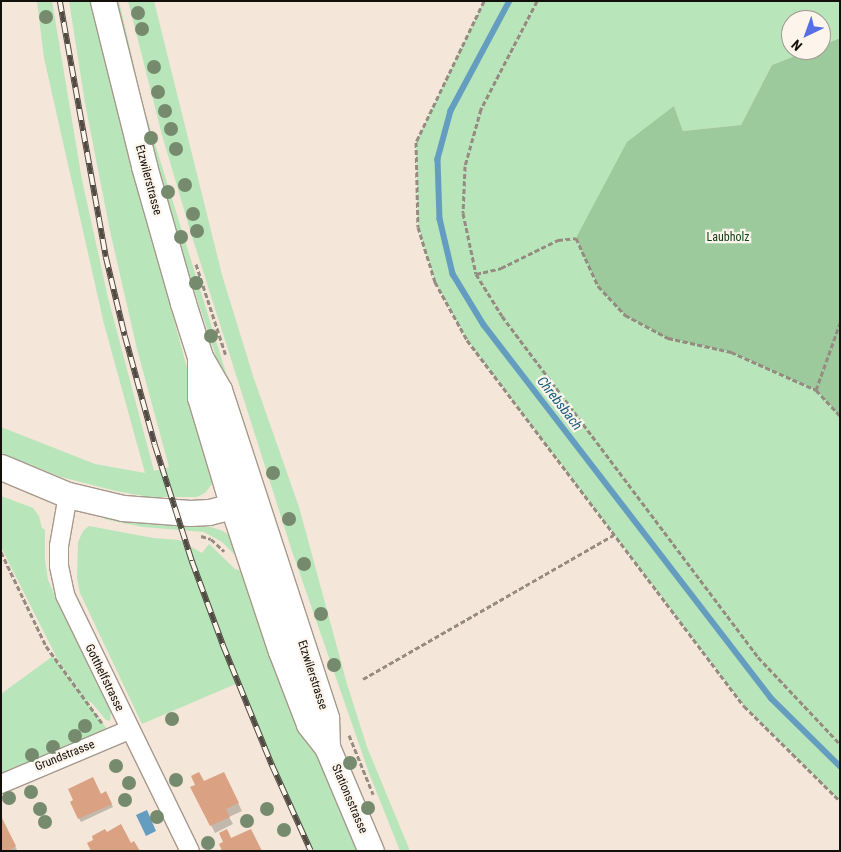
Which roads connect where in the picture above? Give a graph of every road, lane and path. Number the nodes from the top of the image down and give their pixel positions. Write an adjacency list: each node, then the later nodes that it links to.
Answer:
1 (103, 1): 12 (main road, Etzwilerstrasse)
2 (484, 1): 14 (path)
3 (538, 1): 5 (path)
4 (194, 258): 7 (path)
5 (476, 274): 8 (path); 20 (path)
6 (840, 323): 8 (path)
7 (227, 360)
8 (816, 390): 9 (path)
9 (840, 416)
10 (1, 467): 11 (main road)
11 (68, 494): 12 (main road); 18 (street, Gotthelfstrasse)
12 (243, 504): 21 (main road, Etzwilerstrasse)
13 (196, 534): 16 (path)
14 (613, 535): 17 (path); 23 (path)
15 (1, 552): 19 (path)
16 (230, 557)
17 (363, 679)
18 (130, 730): 19 (street, Grundstrasse); 24 (street, Gotthelfstrasse)
19 (113, 737): 22 (street, Grundstrasse)
20 (840, 744)
21 (327, 747): 25 (main road, Stationsstrasse)
22 (1, 784)
23 (840, 801)
24 (190, 851)
25 (370, 851)

